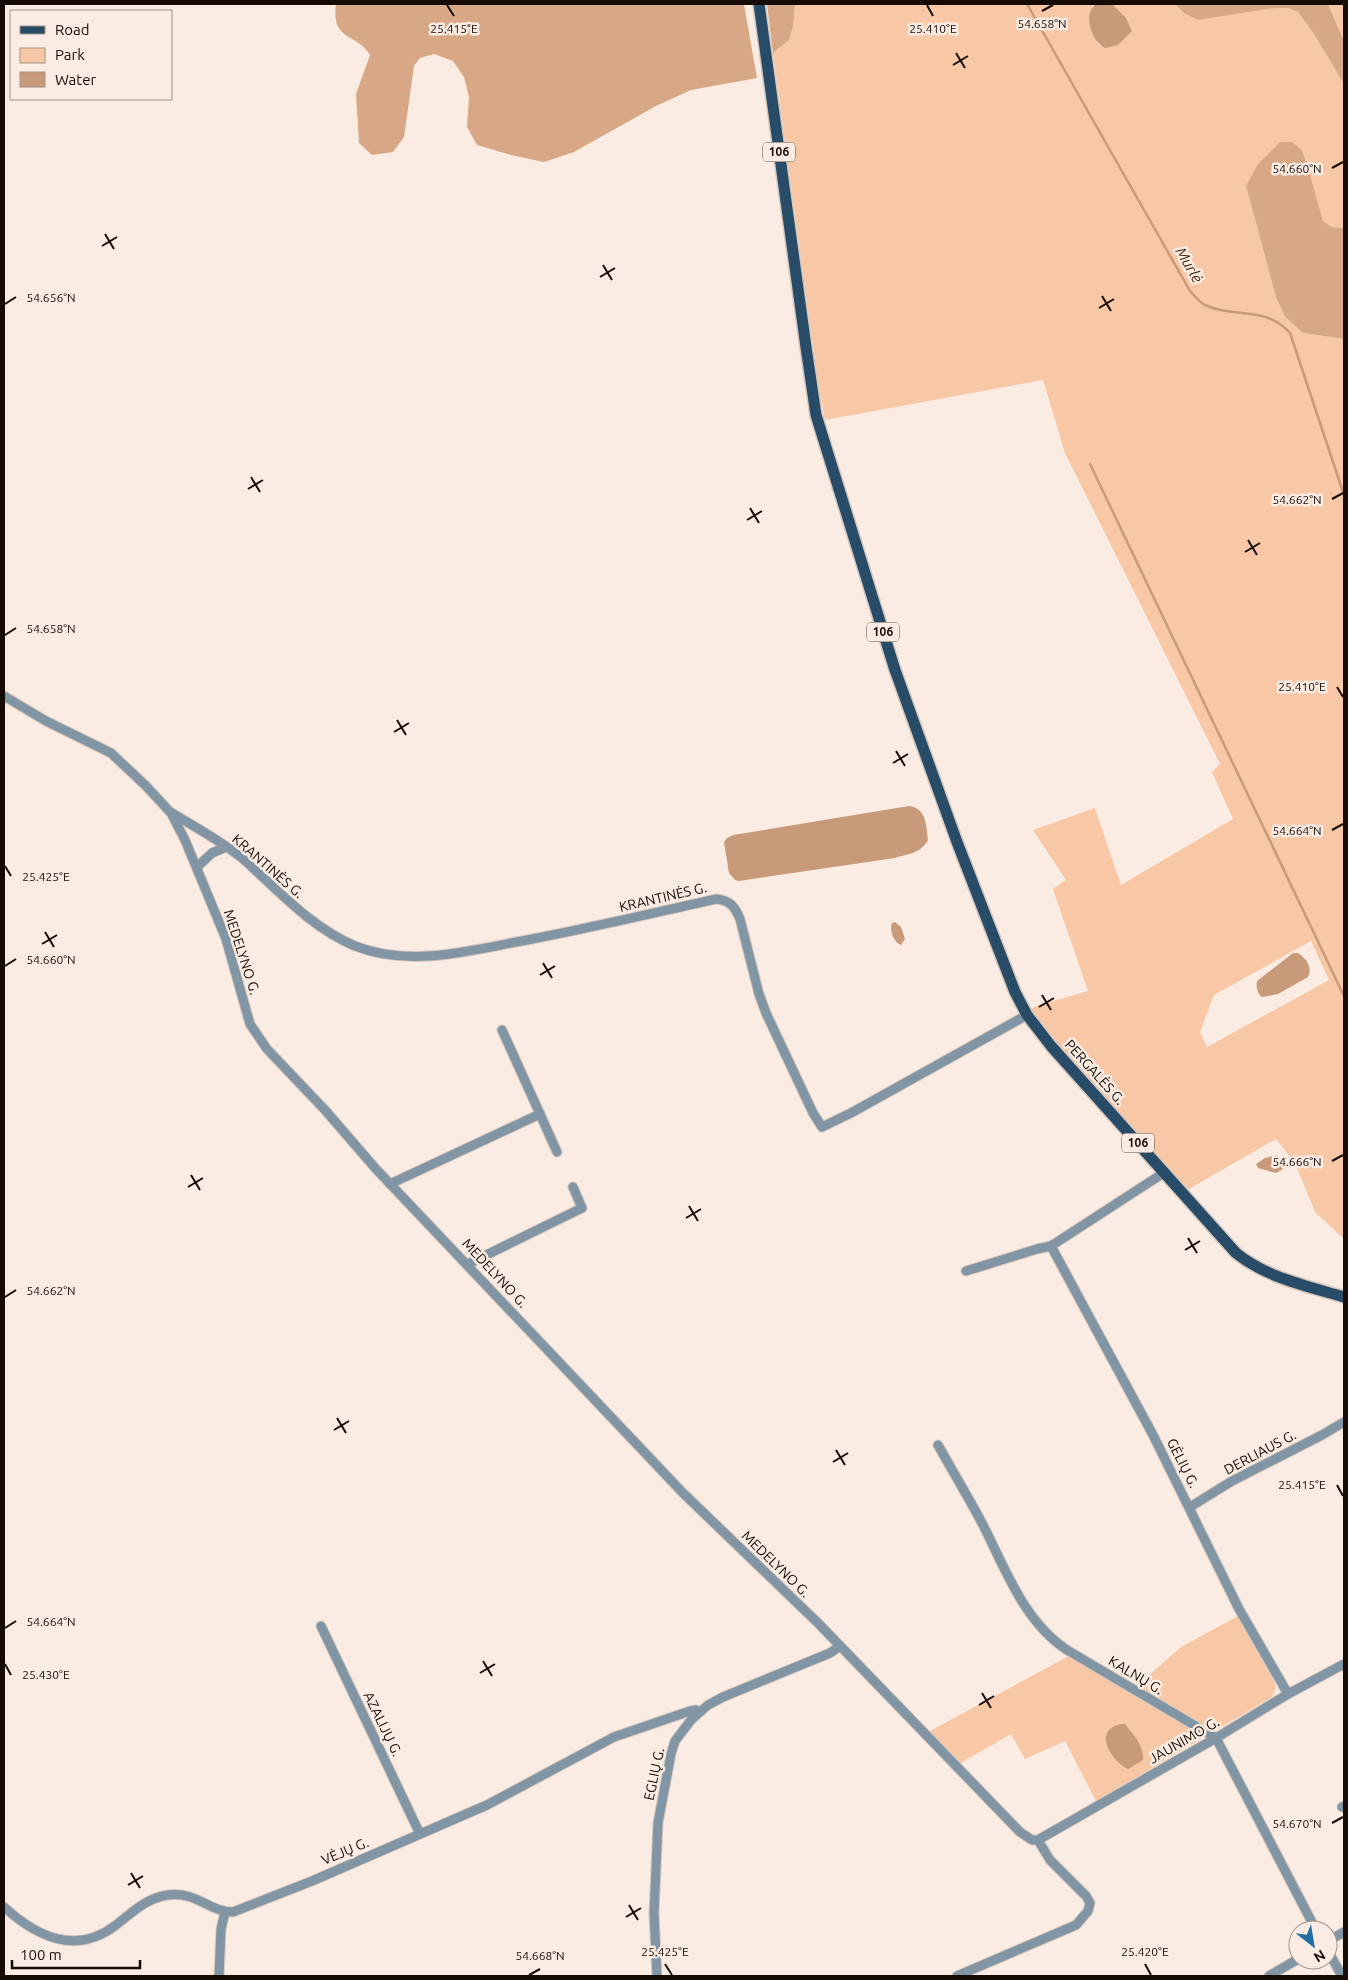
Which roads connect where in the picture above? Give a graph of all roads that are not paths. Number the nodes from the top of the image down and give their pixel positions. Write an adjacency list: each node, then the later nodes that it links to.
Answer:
1 (759, 4): 6 (main road, PERGALĖS G. / 106)
2 (4, 696): 3 (street, MEDELYNO G.)
3 (172, 813): 4 (street, KRANTINĖS G.); 5 (street, MEDELYNO G.)
4 (226, 847): 5 (street); 6 (street, KRANTINĖS G.)
5 (197, 867): 11 (street, MEDELYNO G.)
6 (1027, 1015): 10 (main road, PERGALĖS G. / 106)
7 (502, 1030): 8 (street)
8 (540, 1114): 9 (street); 11 (street)
9 (557, 1152)
10 (1165, 1172): 13 (street); 16 (main road, PERGALĖS G. / 106)
11 (390, 1184): 14 (street, MEDELYNO G.)
12 (573, 1187): 14 (street)
13 (1051, 1246): 15 (street); 19 (street, GĖLIŲ G.)
14 (468, 1264): 21 (street, MEDELYNO G.)
15 (966, 1271)
16 (1344, 1297)
17 (1344, 1422): 19 (street, DERLIAUS G.)
18 (938, 1445): 25 (street, KALNŲ G.)
19 (1190, 1507): 23 (street, GĖLIŲ G.)
20 (321, 1626): 26 (street, AZALIJŲ G.)
21 (840, 1646): 24 (street, EGLIŲ G.); 27 (street, MEDELYNO G.)
22 (1344, 1664): 23 (street, JAUNIMO G.)
23 (1288, 1694): 25 (street, JAUNIMO G.)
24 (699, 1712): 26 (street, VĖJŲ G.); 33 (street, EGLIŲ G.)
25 (1216, 1738): 27 (street, JAUNIMO G.); 30 (street)
26 (420, 1834): 29 (street, VĖJŲ G.)
27 (1035, 1840): 34 (street)
28 (4, 1907): 29 (street)
29 (225, 1912): 32 (street)
30 (1311, 1920)
31 (1288, 1965): 35 (street)
32 (219, 1976)
33 (657, 1976)
34 (957, 1976)
35 (1268, 1976)

